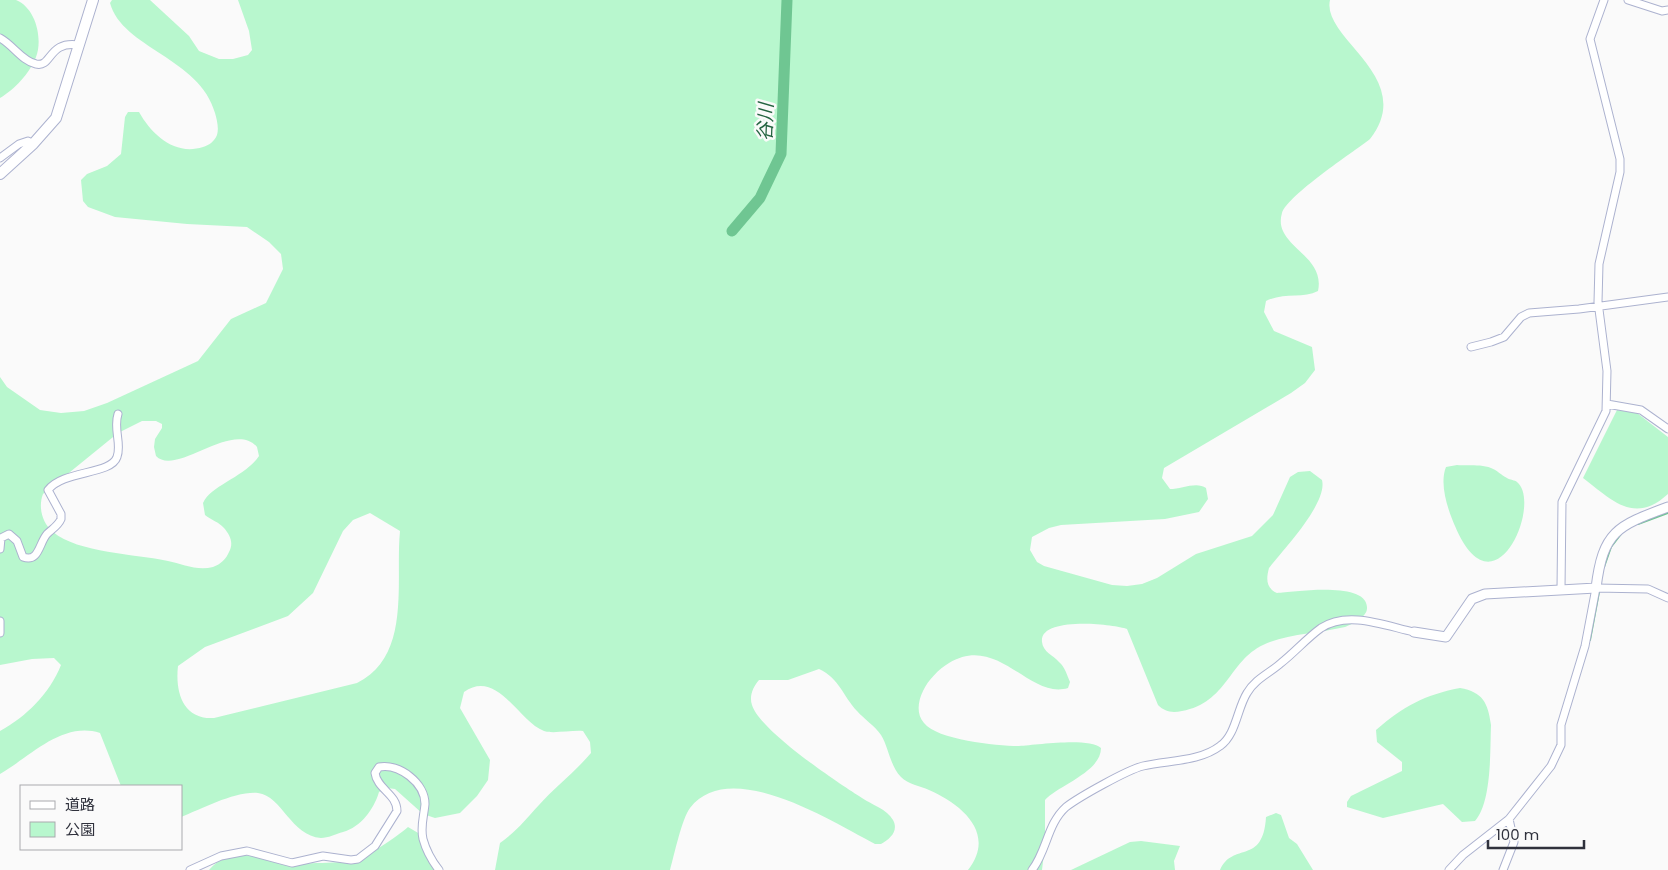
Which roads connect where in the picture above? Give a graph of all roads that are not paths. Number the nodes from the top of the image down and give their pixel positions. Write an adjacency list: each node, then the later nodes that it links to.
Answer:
1 (94, 0): 6 (main road)
2 (1604, 0): 11 (street)
3 (1628, 0): 4 (street)
4 (1668, 10)
5 (0, 38): 6 (street)
6 (80, 45): 7 (main road)
7 (33, 144): 8 (street); 9 (main road)
8 (0, 158)
9 (0, 174)
10 (1668, 297): 11 (street)
11 (1599, 306): 12 (street); 13 (street)
12 (1471, 347)
13 (1607, 404): 15 (street); 19 (street)
14 (118, 414): 17 (street)
15 (1668, 429)
16 (1668, 507): 18 (street)
17 (0, 550)
18 (1596, 588): 19 (street); 20 (street); 24 (street)
19 (1561, 589): 22 (street)
20 (1668, 598)
21 (0, 621): 23 (street)
22 (1414, 632): 27 (street)
23 (0, 633)
24 (1510, 819): 28 (street); 29 (street)
25 (190, 870): 26 (street)
26 (439, 870)
27 (1032, 870)
28 (1449, 870)
29 (1503, 870)

